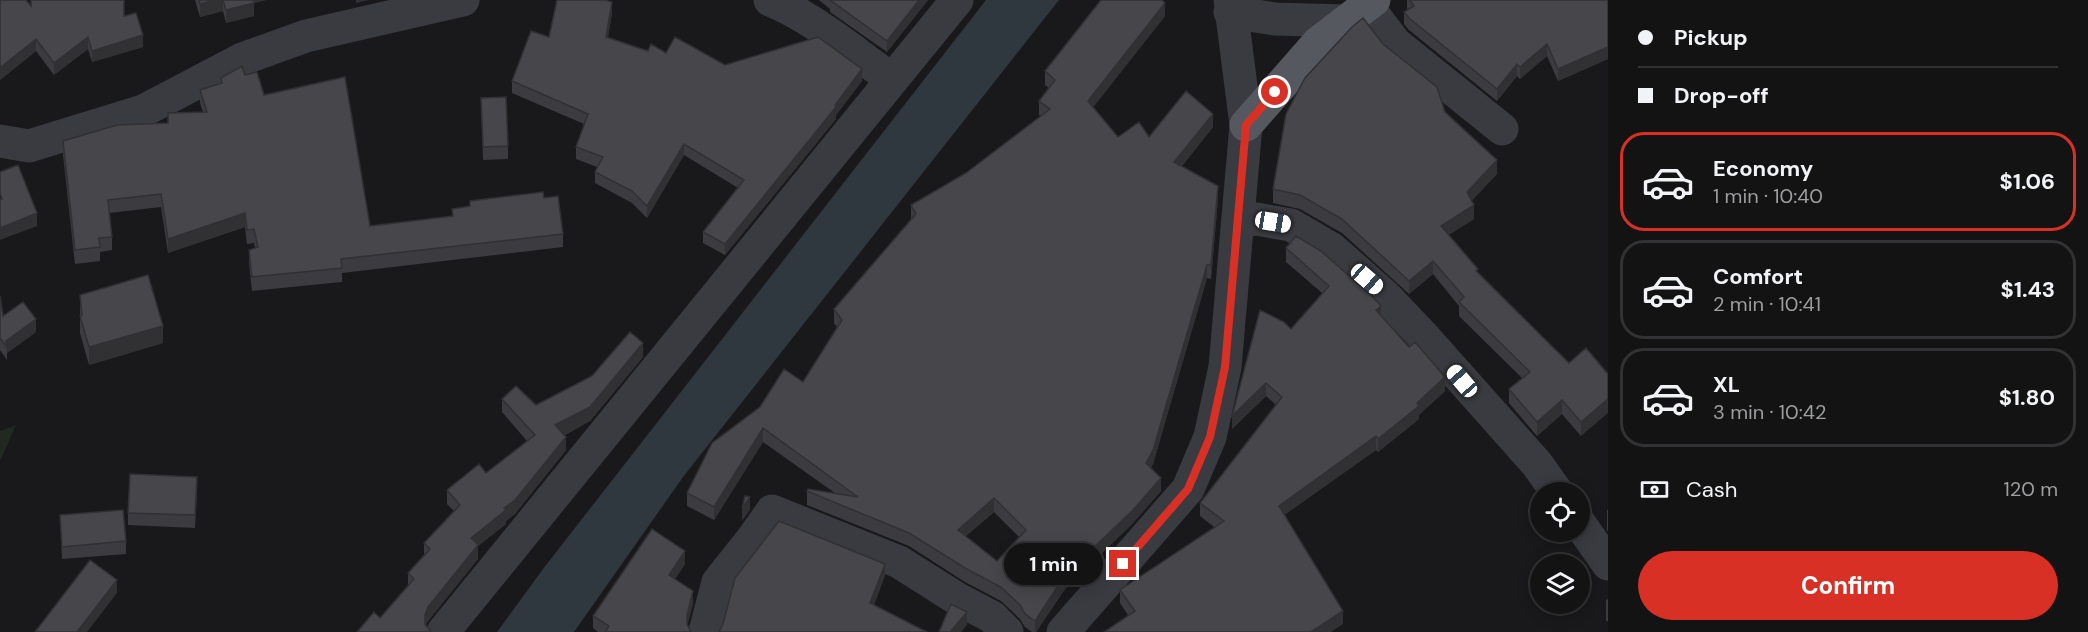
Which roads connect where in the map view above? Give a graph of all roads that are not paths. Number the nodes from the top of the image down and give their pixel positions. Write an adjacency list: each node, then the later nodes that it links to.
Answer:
1 (463, 0): 9 (street)
2 (770, 0): 6 (street)
3 (957, 0): 6 (street)
4 (1230, 6): 5 (street); 7 (street)
5 (1362, 9): 7 (main road); 8 (street)
6 (892, 80): 14 (street)
7 (1246, 125): 10 (street)
8 (1502, 129)
9 (0, 141)
10 (1238, 222): 11 (street); 17 (street)
11 (1550, 482)
12 (1590, 538): 13 (street)
13 (1608, 564)
14 (443, 632)
15 (705, 632): 16 (street)
16 (1007, 632)
17 (1063, 632)

